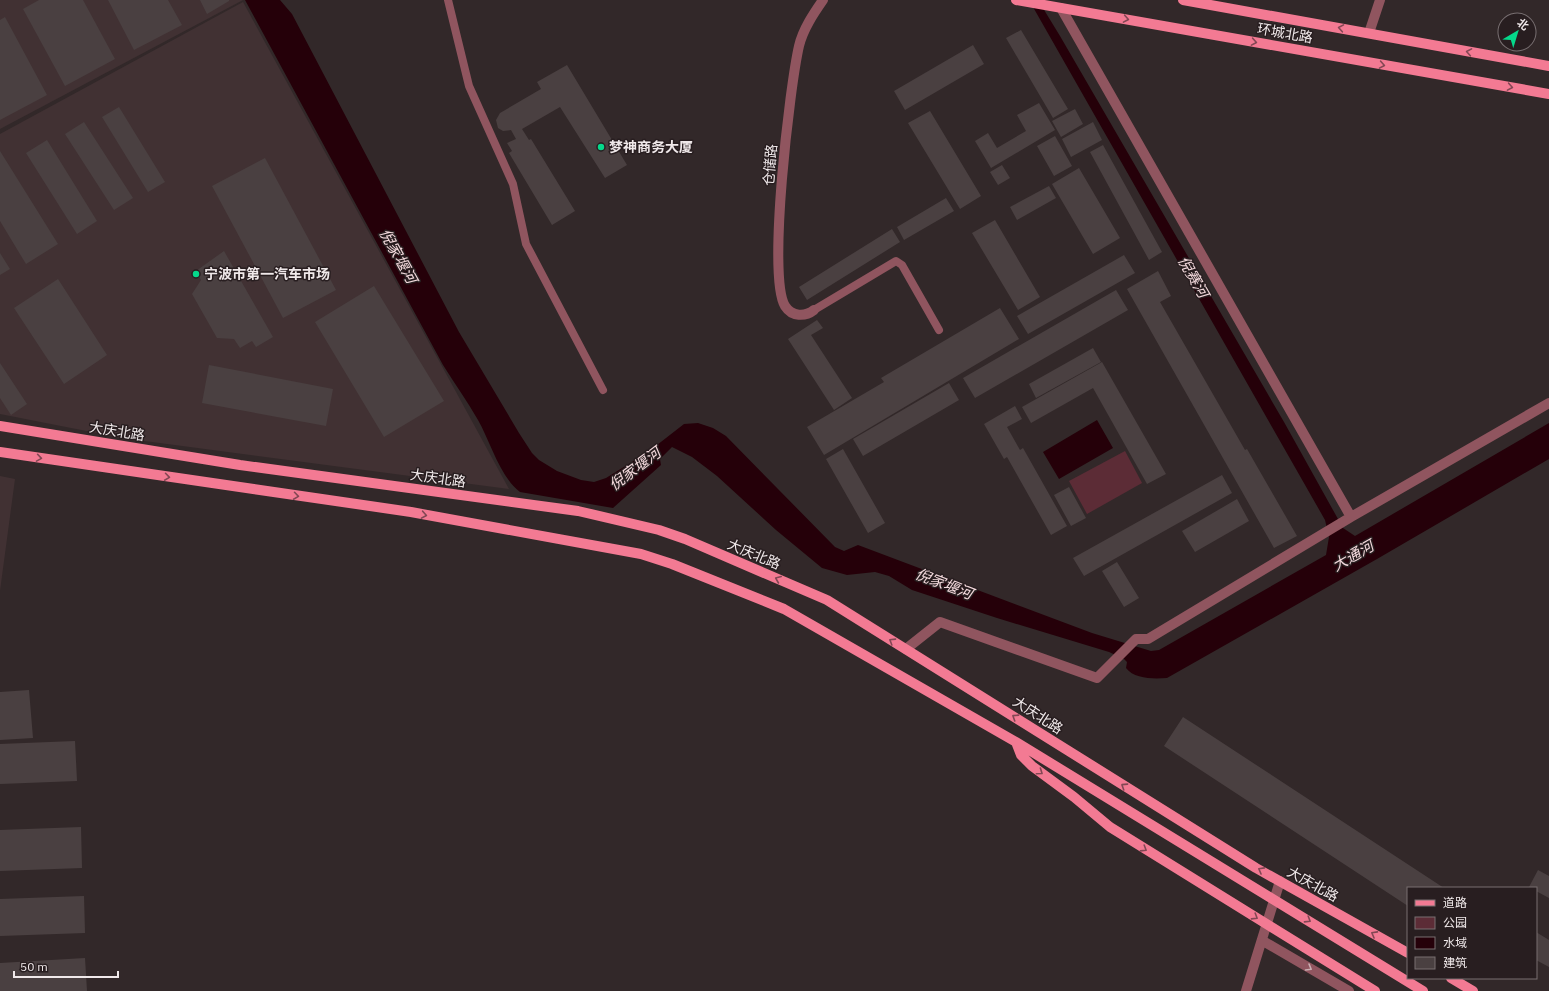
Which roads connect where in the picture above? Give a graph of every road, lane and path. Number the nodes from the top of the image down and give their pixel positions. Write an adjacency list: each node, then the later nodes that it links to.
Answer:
1 (448, 0): 12 (lane)
2 (823, 0): 10 (street, 仓储路)
3 (1016, 0): 6 (main road, 环城北路)
4 (1183, 0): 7 (main road, 环城北路, one-way to 4)
5 (1380, 0): 7 (street)
6 (1061, 8): 9 (main road, 环城北路, one-way to 9); 16 (street)
7 (1369, 33): 8 (main road, 环城北路, one-way to 7)
8 (1549, 66)
9 (1549, 94)
10 (814, 310): 11 (lane)
11 (939, 330)
12 (603, 390)
13 (1549, 403): 16 (street)
14 (0, 426): 17 (main road, 大庆北路, one-way to 14)
15 (0, 452): 18 (main road, one-way to 18)
16 (1350, 518): 17 (street)
17 (906, 649): 19 (main road, 大庆北路, one-way to 17)
18 (1016, 742): 20 (main road); 21 (main road, one-way to 21)
19 (1280, 881): 20 (street); 23 (main road, 大庆北路, one-way to 19)
20 (1275, 900): 21 (street); 28 (main road, one-way to 28)
21 (1268, 925): 22 (street); 27 (main road)
22 (1263, 941): 25 (street); 26 (street, one-way to 26)
23 (1407, 952)
24 (1453, 979): 29 (main road)
25 (1246, 991)
26 (1349, 991)
27 (1375, 991)
28 (1423, 991)
29 (1473, 991)

